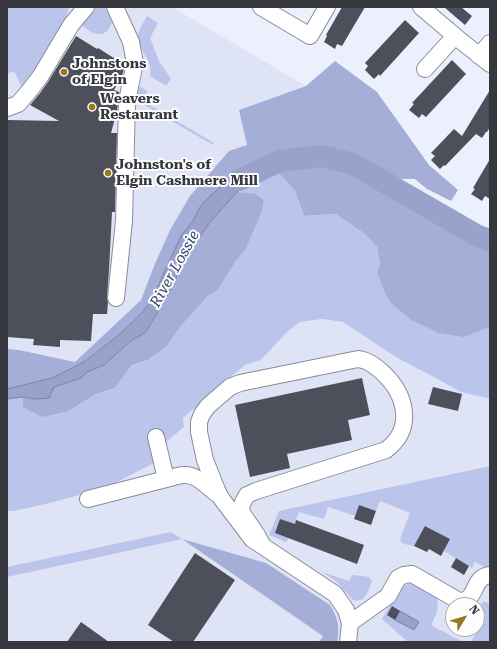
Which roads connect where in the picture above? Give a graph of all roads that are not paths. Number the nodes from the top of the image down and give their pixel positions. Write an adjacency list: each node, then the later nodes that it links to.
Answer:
1 (86, 7): 10 (street)
2 (115, 7): 11 (street)
3 (260, 7): 4 (street)
4 (327, 7)
5 (421, 7): 6 (street)
6 (455, 36): 8 (street); 9 (street)
7 (490, 43): 8 (street)
8 (484, 60)
9 (425, 69)
10 (7, 108)
11 (116, 298)
12 (156, 436): 13 (street)
13 (166, 479): 14 (street); 15 (street)
14 (221, 498): 16 (street); 16 (street)
15 (88, 499)
16 (263, 546): 19 (street)
17 (490, 575): 19 (street)
18 (374, 590): 19 (street)
19 (356, 619): 20 (street)
20 (348, 642)

